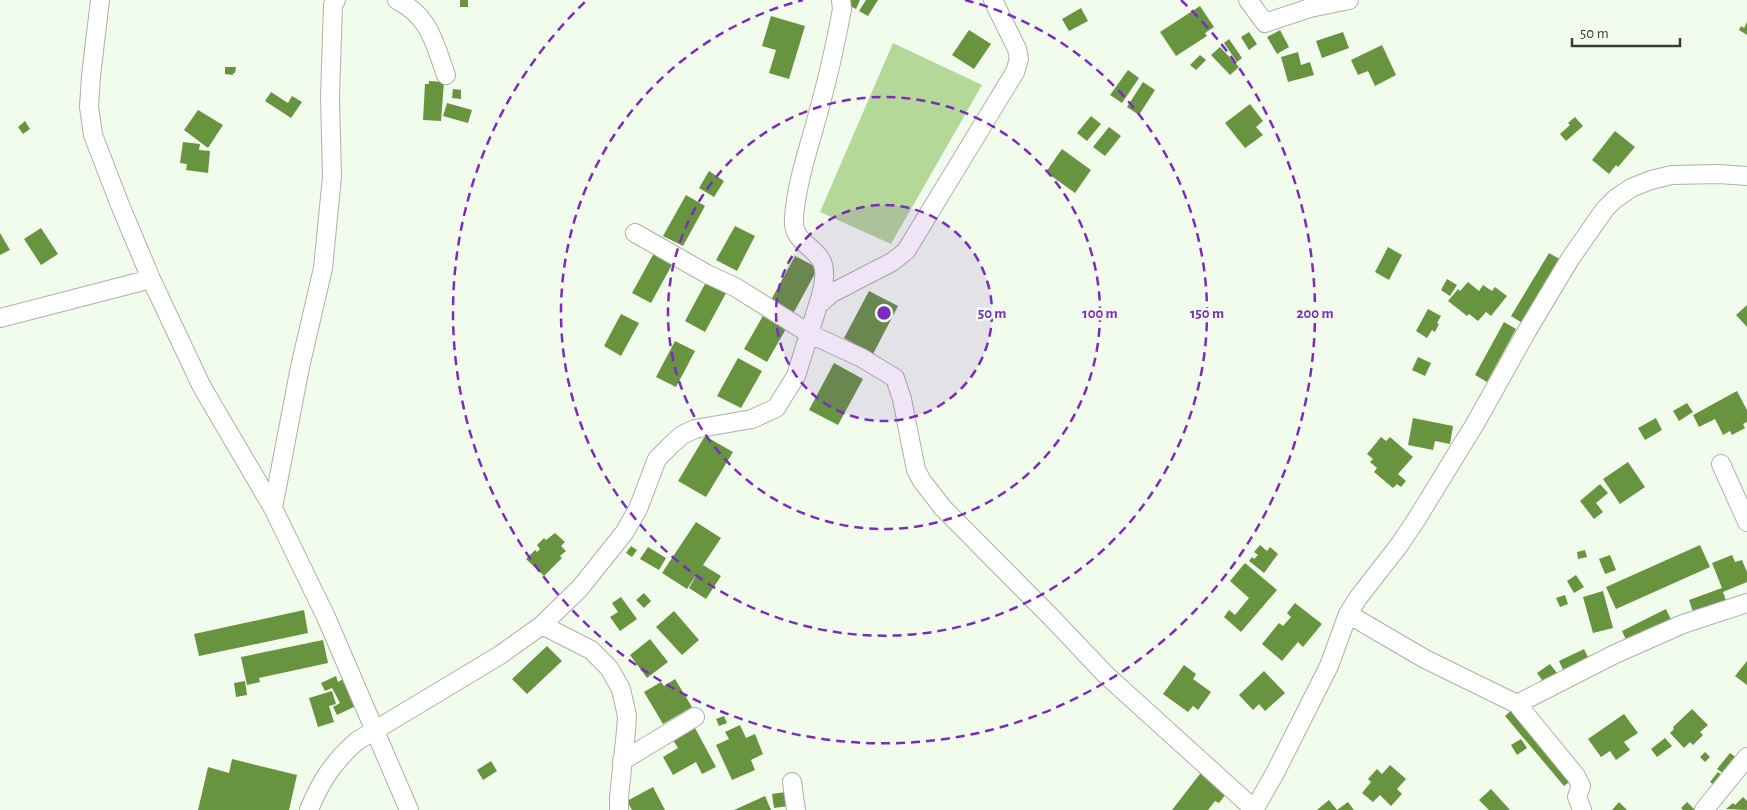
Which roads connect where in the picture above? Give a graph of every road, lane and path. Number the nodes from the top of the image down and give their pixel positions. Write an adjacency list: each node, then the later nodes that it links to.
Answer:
1 (100, 0): 11 (street)
2 (397, 0): 8 (street)
3 (841, 0): 12 (street)
4 (993, 0): 12 (street)
5 (1248, 0): 6 (street)
6 (1349, 0)
7 (333, 2): 16 (street)
8 (446, 75)
9 (1747, 176): 19 (street)
10 (635, 233): 14 (street)
11 (151, 279): 13 (street); 16 (street)
12 (818, 305): 14 (street)
13 (0, 318)
14 (810, 334): 20 (street); 31 (street)
15 (1721, 464): 17 (street)
16 (273, 508): 23 (street)
17 (1747, 522)
18 (1747, 604): 21 (street)
19 (1348, 614): 21 (street); 31 (street)
20 (542, 625): 23 (street); 25 (street)
21 (1517, 704): 32 (street)
22 (695, 717): 25 (street)
23 (375, 731): 27 (street); 28 (street)
24 (1747, 757): 33 (street)
25 (622, 761): 29 (street)
26 (792, 782): 30 (street)
27 (309, 810)
28 (409, 810)
29 (619, 810)
30 (796, 810)
31 (1255, 810)
32 (1582, 810)
33 (1704, 810)

